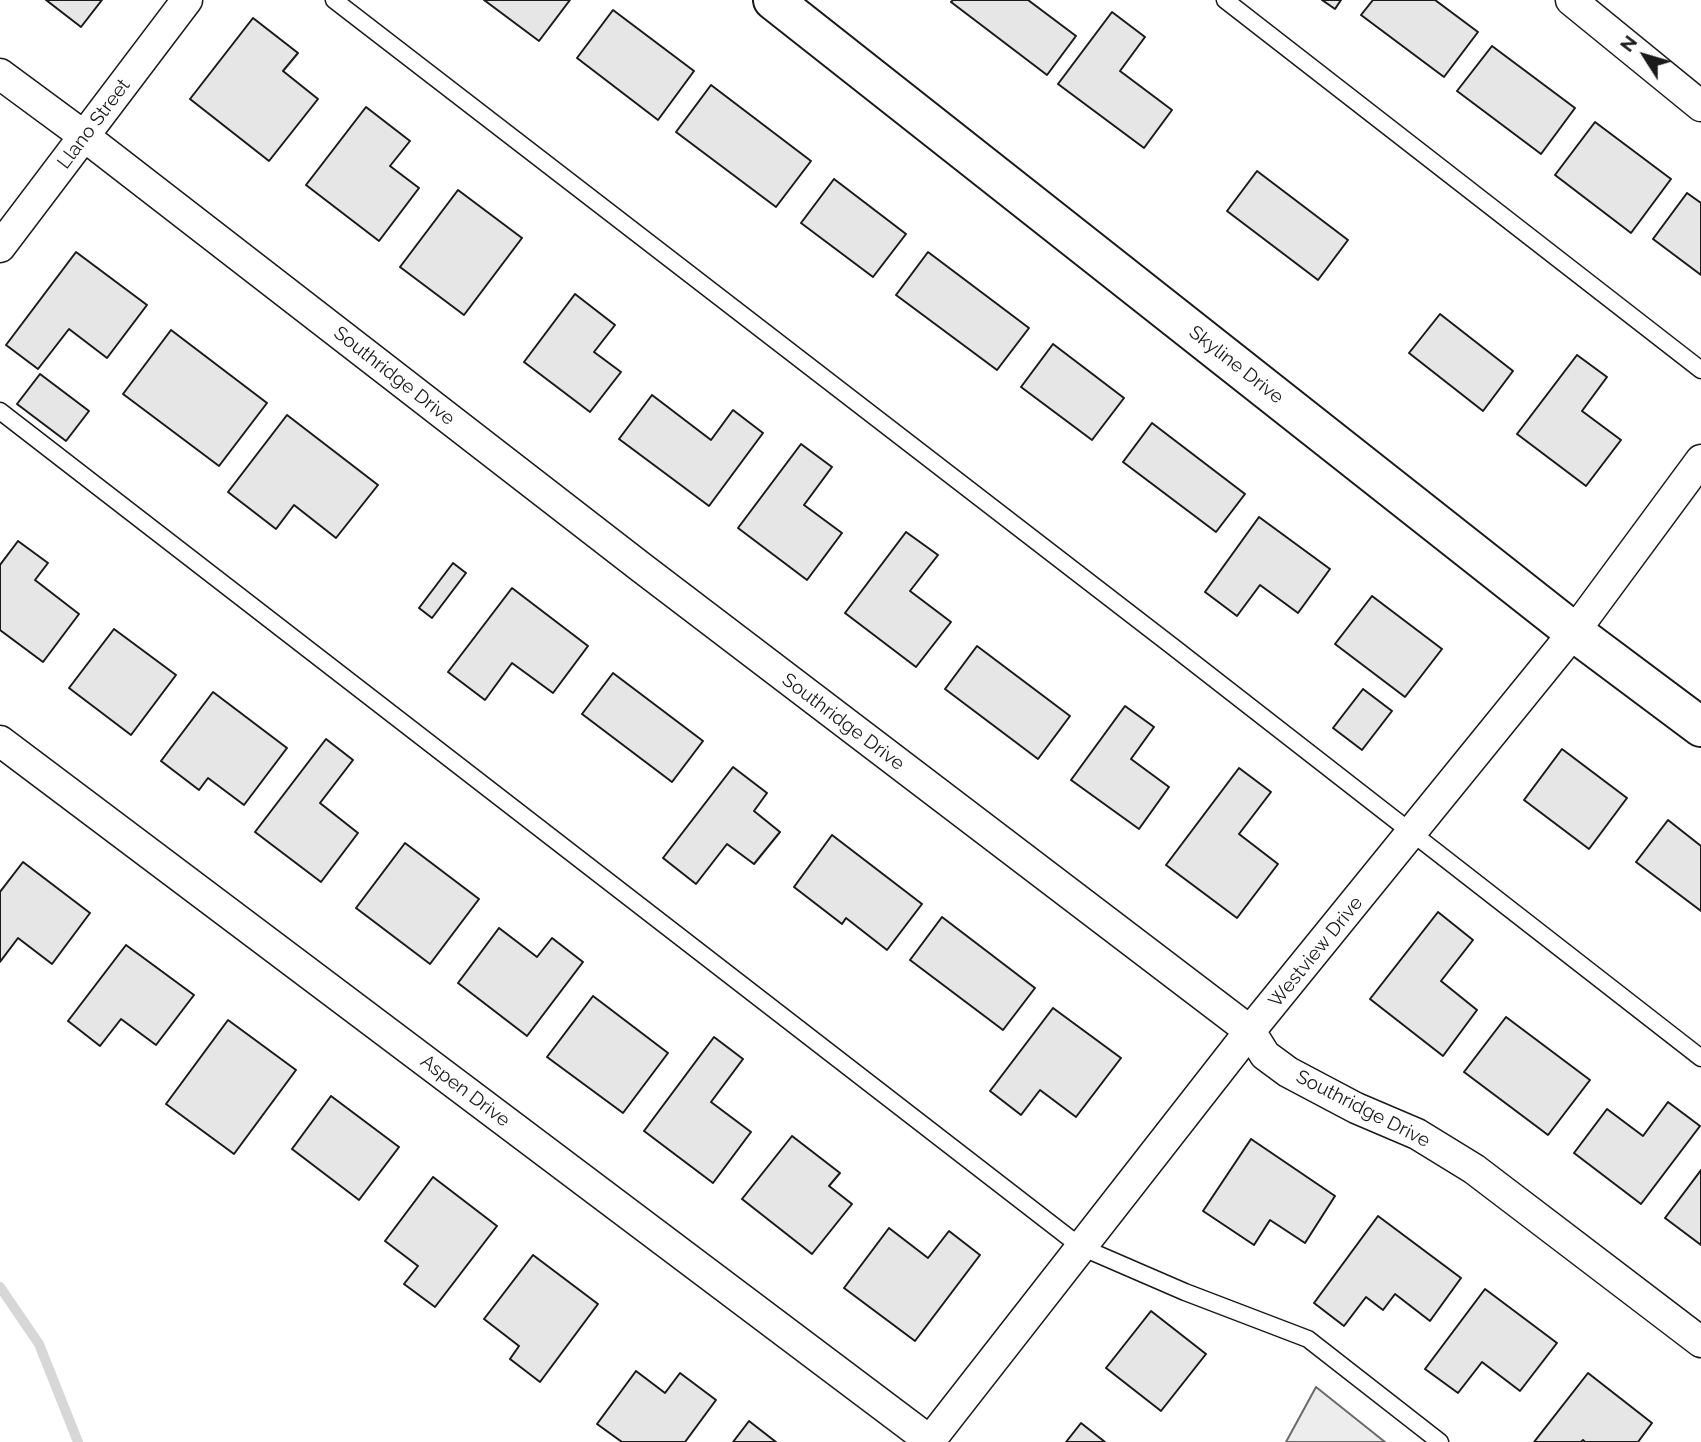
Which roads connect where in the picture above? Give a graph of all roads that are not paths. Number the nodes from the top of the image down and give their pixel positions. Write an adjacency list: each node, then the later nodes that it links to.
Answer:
1 (187, 0): 8 (street, Llano Street)
2 (334, 0): 16 (lane)
3 (773, 0): 13 (street, Skyline Drive)
4 (1225, 0): 10 (lane)
5 (1571, 0): 7 (street)
6 (0, 74): 8 (street, Southridge Drive)
7 (1701, 106)
8 (84, 136): 9 (street, Llano Street); 17 (street, Southridge Drive)
9 (0, 247)
10 (1701, 370)
11 (0, 411): 19 (lane)
12 (1701, 460): 13 (street, Westview Drive)
13 (1574, 632): 14 (street, Skyline Drive); 16 (street, Westview Drive)
14 (1701, 727)
15 (0, 741): 21 (street, Aspen Drive)
16 (1412, 834): 17 (street, Westview Drive); 18 (lane)
17 (1250, 1031): 19 (street, Westview Drive); 20 (street, Southridge Drive)
18 (1701, 1058)
19 (1081, 1247): 21 (street, Westview Drive); 22 (lane)
20 (1701, 1342)
21 (929, 1441)
22 (1440, 1442)

